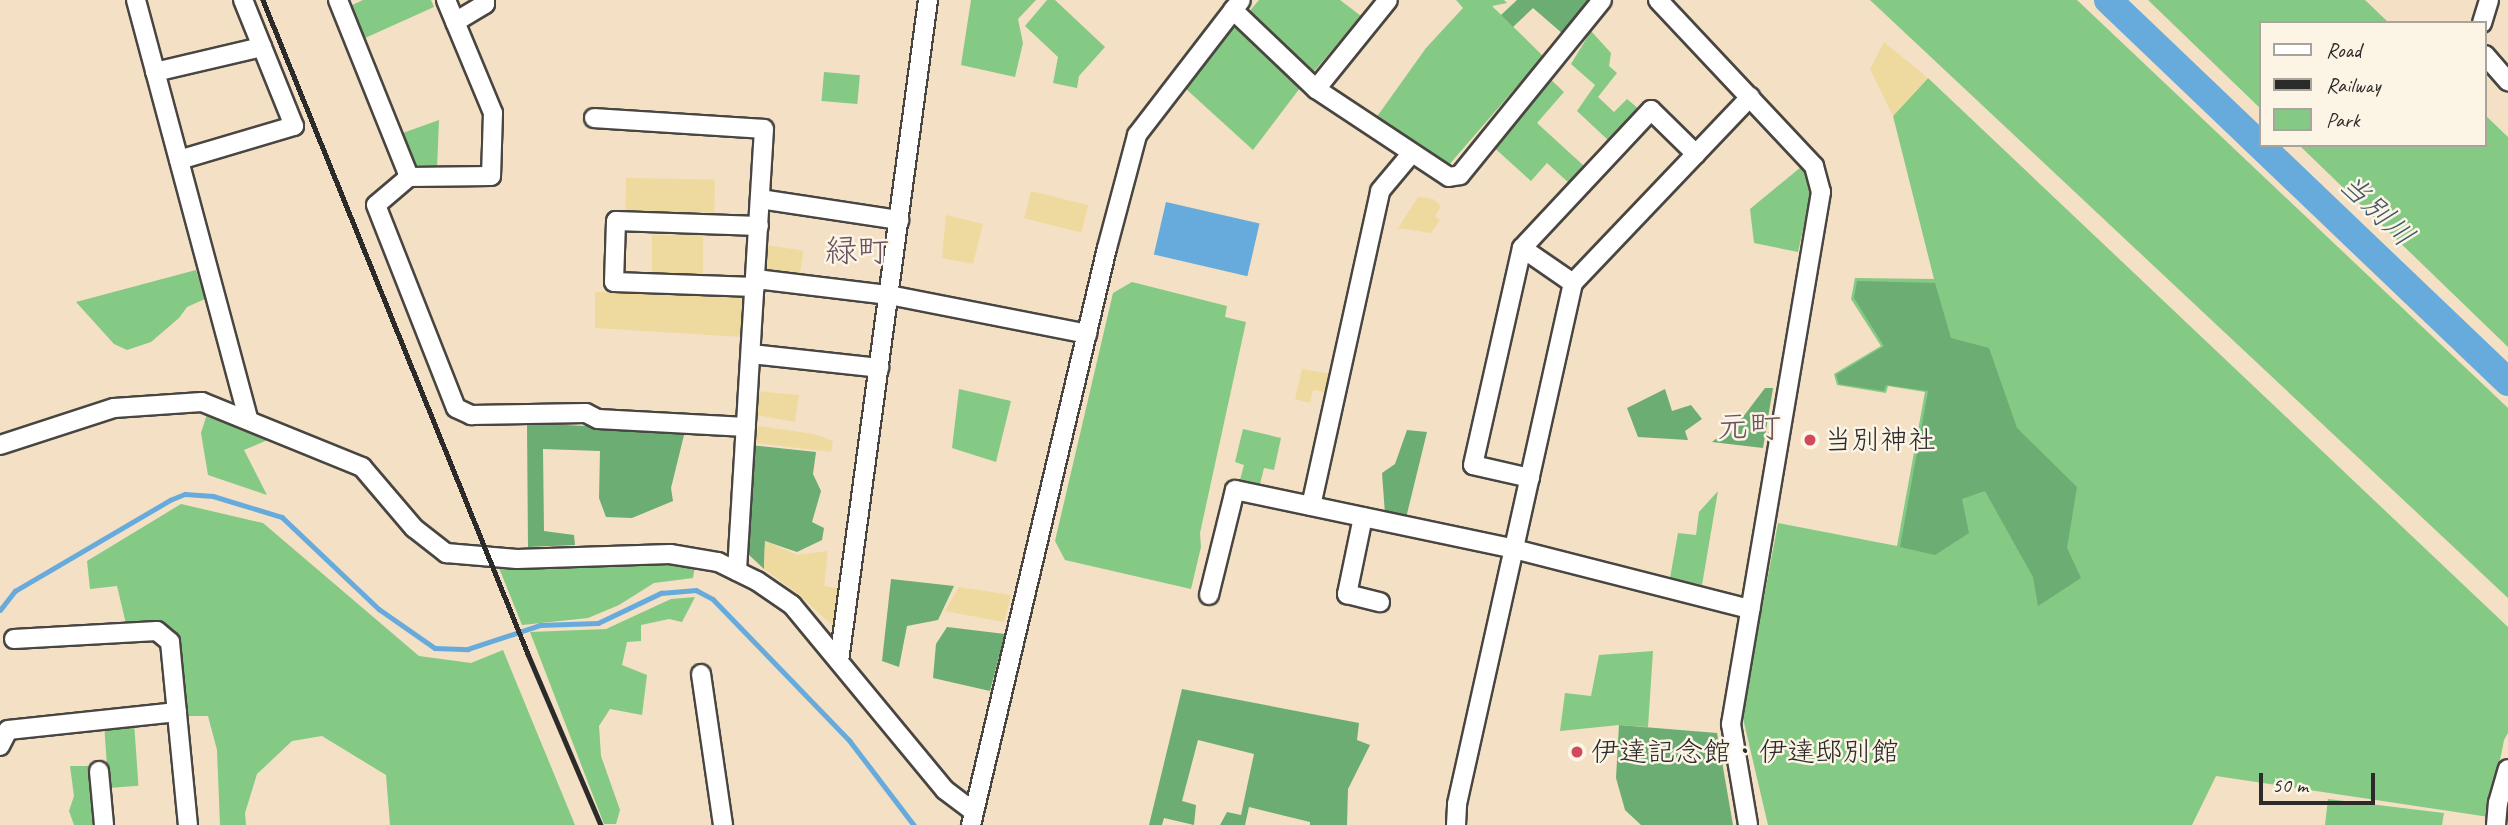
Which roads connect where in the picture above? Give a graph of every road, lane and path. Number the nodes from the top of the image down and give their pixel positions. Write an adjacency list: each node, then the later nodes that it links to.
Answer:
1 (136, 0): 16 (street)
2 (243, 0): 14 (street)
3 (338, 0): 24 (street)
4 (446, 0): 13 (street)
5 (485, 0): 13 (street)
6 (928, 0): 26 (street)
7 (1388, 0): 18 (street)
8 (1602, 0): 22 (street)
9 (1658, 0): 19 (street)
10 (2489, 0): 12 (street)
11 (1236, 4): 18 (street); 32 (street)
12 (2483, 21)
13 (455, 22): 24 (street)
14 (262, 47): 16 (street); 23 (street)
15 (2487, 57): 17 (street)
16 (155, 72): 23 (street)
17 (2508, 81)
18 (1316, 89): 22 (street)
19 (1750, 97): 21 (street); 45 (street)
20 (594, 118): 25 (street)
21 (1696, 153): 28 (street); 30 (street)
22 (1411, 154): 39 (street)
23 (178, 160): 35 (street)
24 (409, 177): 36 (street)
25 (760, 199): 26 (street); 27 (street)
26 (899, 220): 31 (street)
27 (759, 226): 29 (street); 29 (street)
28 (1522, 248): 30 (street); 38 (street)
29 (755, 283): 31 (street); 33 (street)
30 (1573, 283): 38 (street)
31 (889, 295): 32 (street); 34 (street)
32 (1087, 334): 53 (street)
33 (751, 354): 34 (street); 36 (street)
34 (879, 368): 47 (street)
35 (248, 419): 37 (street); 42 (street)
36 (746, 427): 42 (street)
37 (0, 445)
38 (1530, 478): 41 (street)
39 (1311, 506): 40 (street); 43 (street)
40 (1363, 517): 41 (street); 44 (street)
41 (1514, 549): 45 (street); 57 (street)
42 (737, 571): 47 (street)
43 (1209, 595)
44 (1380, 601)
45 (1750, 610): 58 (street)
46 (15, 639): 49 (street)
47 (839, 660): 53 (street)
48 (701, 674): 56 (street)
49 (177, 712): 50 (street); 55 (street)
50 (0, 746)
51 (2508, 769): 59 (street)
52 (99, 771): 54 (street)
53 (972, 818)
54 (104, 825)
55 (188, 825)
56 (723, 825)
57 (1456, 825)
58 (1748, 825)
59 (2496, 825)

